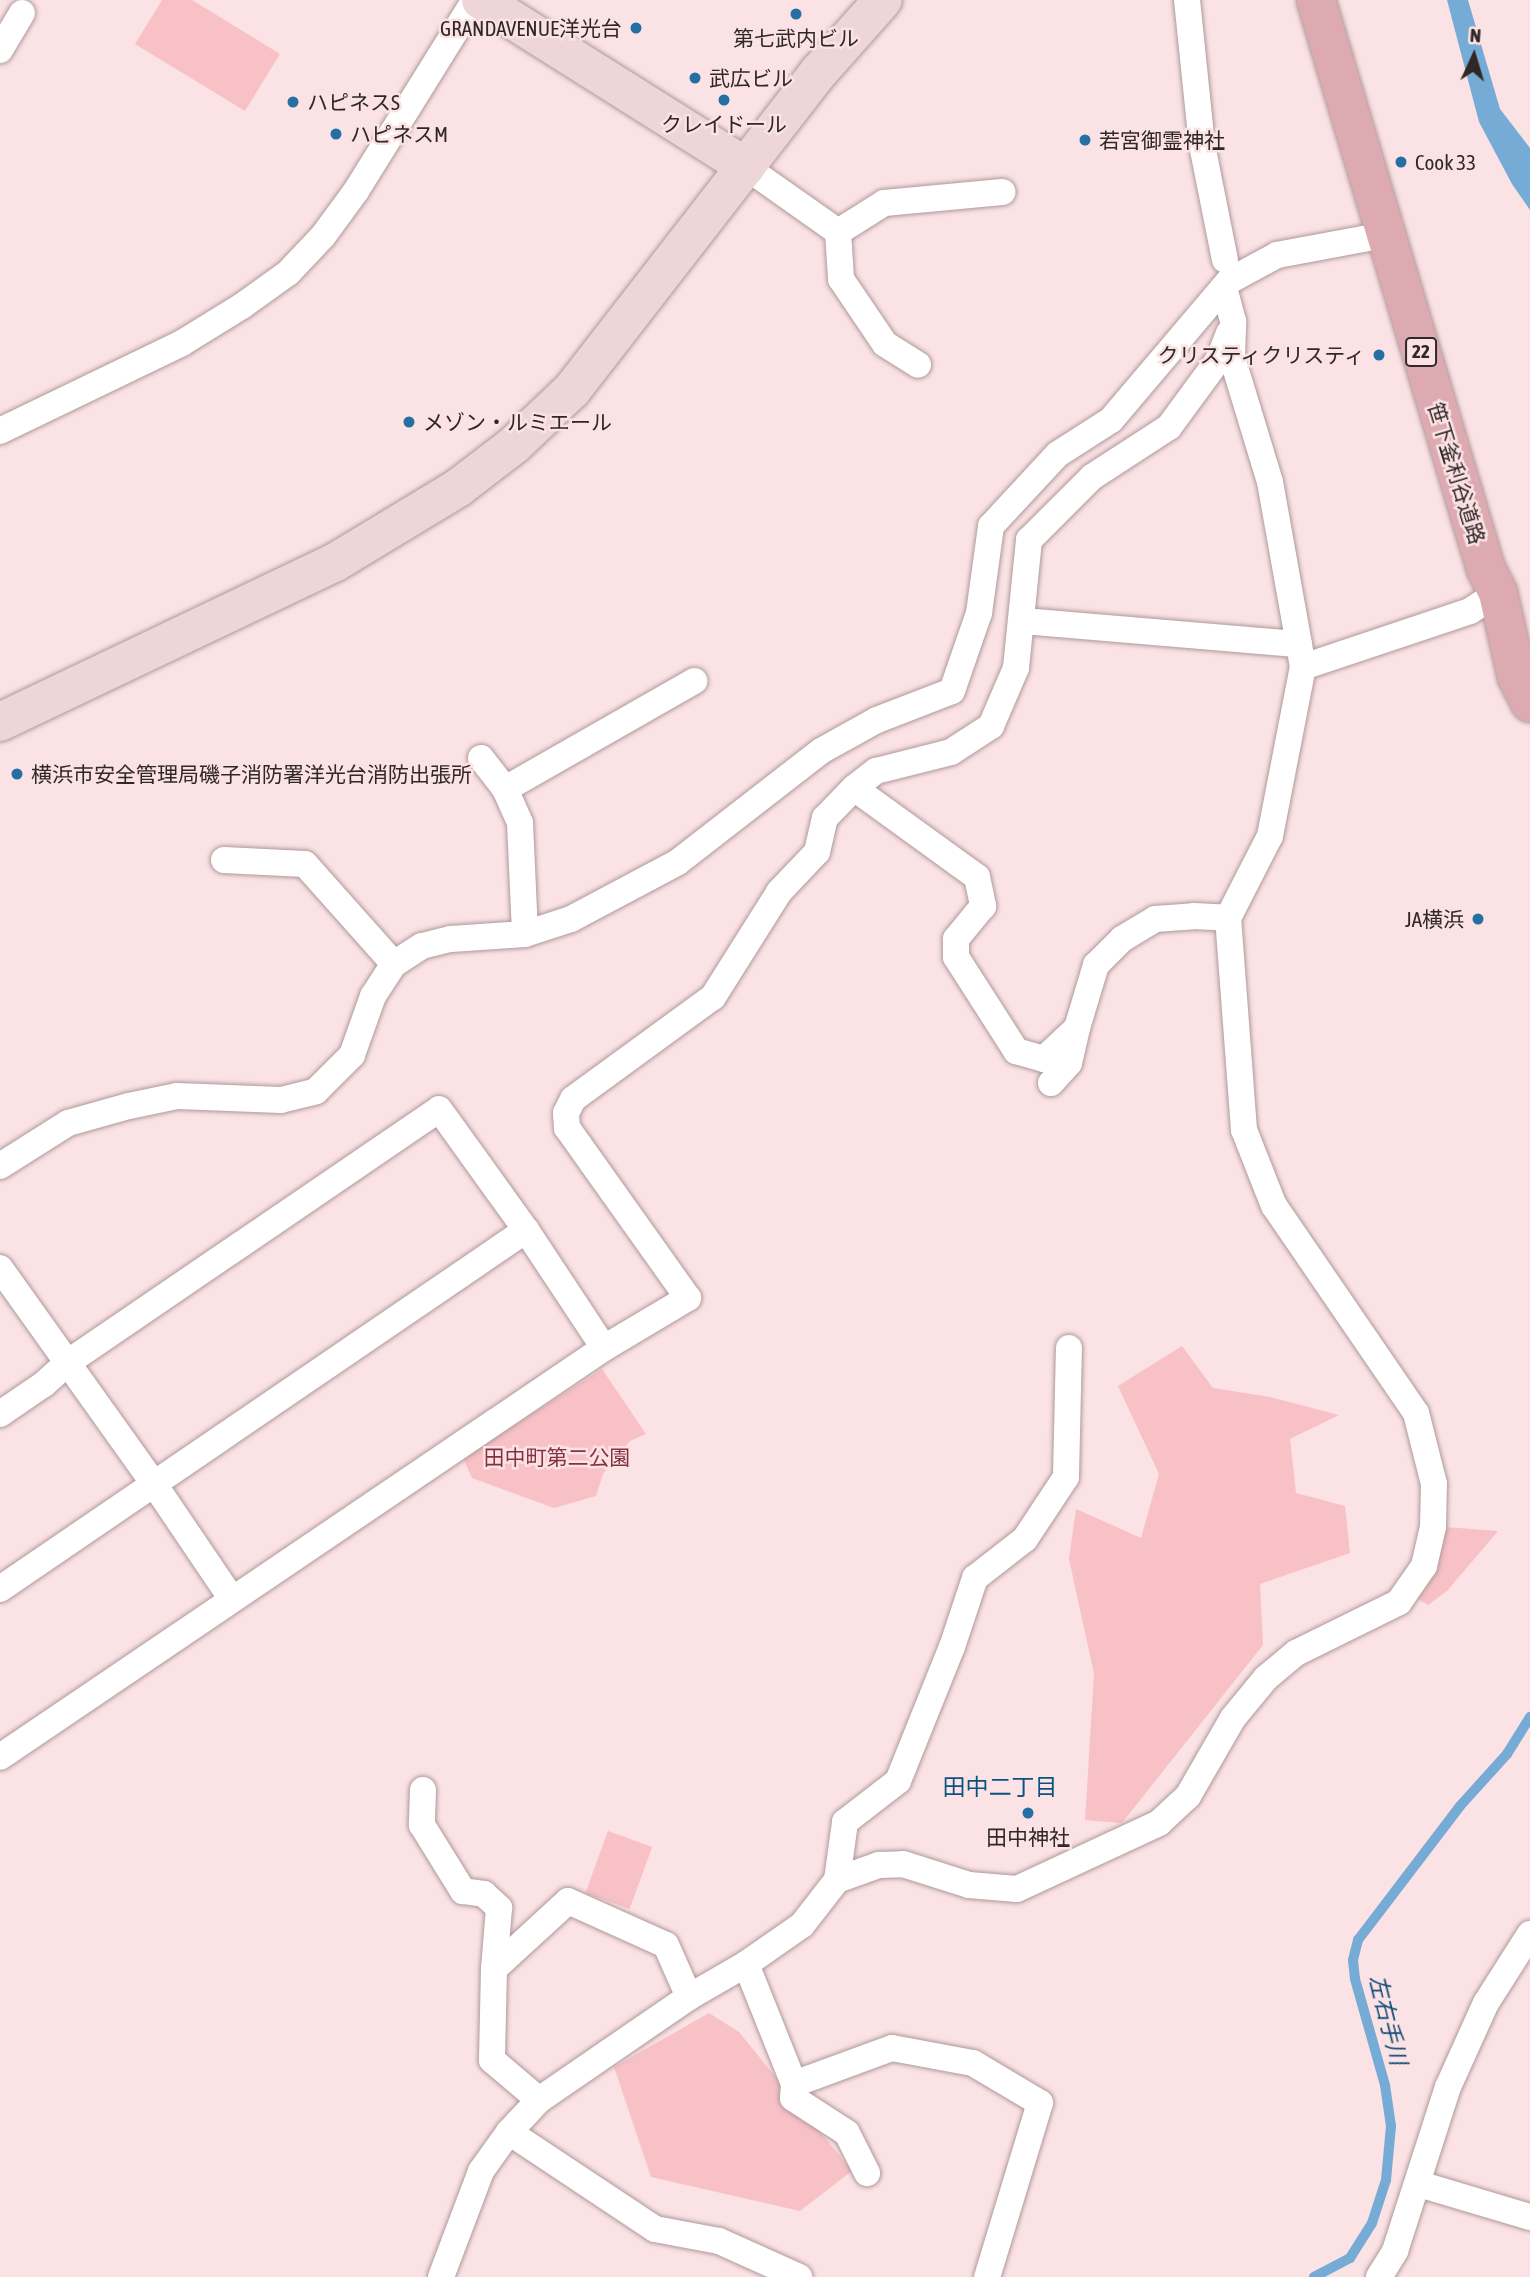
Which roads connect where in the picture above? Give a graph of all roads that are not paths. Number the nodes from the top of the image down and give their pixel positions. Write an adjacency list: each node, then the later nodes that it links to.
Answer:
1 (475, 0): 16 (street)
2 (481, 0): 8 (street)
3 (883, 0): 8 (street)
4 (1187, 0): 12 (street)
5 (1316, 0): 11 (main road, 笹下釜利谷道路 / 22)
6 (22, 13): 7 (street)
7 (0, 50)
8 (747, 167): 10 (street); 22 (street)
9 (1002, 192): 10 (street)
10 (838, 232): 15 (street)
11 (1385, 235): 13 (street); 17 (main road, 笹下釜利谷道路 / 22)
12 (1225, 260)
13 (1224, 287): 14 (street); 28 (street)
14 (1233, 321): 18 (street); 19 (street)
15 (918, 365)
16 (0, 432)
17 (1498, 593): 19 (street); 21 (main road, 笹下釜利谷道路 / 22)
18 (1023, 621): 19 (street); 24 (street)
19 (1301, 656): 27 (street)
20 (694, 681): 25 (street)
21 (1530, 703)
22 (2, 715)
23 (481, 758): 25 (street)
24 (854, 788): 30 (street); 35 (street)
25 (505, 789): 28 (street)
26 (224, 860): 29 (street)
27 (1228, 918): 30 (street); 44 (street)
28 (525, 934): 29 (street)
29 (394, 964): 32 (street)
30 (1077, 1028): 31 (street)
31 (1051, 1083)
32 (0, 1166)
33 (526, 1230): 35 (street); 37 (street); 39 (street)
34 (0, 1268): 37 (street)
35 (604, 1348): 41 (street)
36 (1069, 1348): 44 (street)
37 (66, 1363): 38 (street); 39 (street)
38 (0, 1414)
39 (154, 1483): 40 (street); 41 (street)
40 (0, 1589)
41 (232, 1599): 42 (street)
42 (0, 1757)
43 (423, 1790): 47 (street)
44 (837, 1881): 46 (street)
45 (1530, 1934): 53 (street)
46 (746, 1964): 48 (street); 49 (street)
47 (494, 1969): 48 (street); 50 (street)
48 (689, 1997): 50 (street)
49 (794, 2084): 52 (street); 57 (street)
50 (539, 2101): 51 (street)
51 (509, 2132): 55 (street); 56 (street)
52 (867, 2173)
53 (1419, 2184): 54 (street); 58 (street)
54 (1530, 2217)
55 (441, 2277)
56 (799, 2277)
57 (987, 2277)
58 (1379, 2277)

